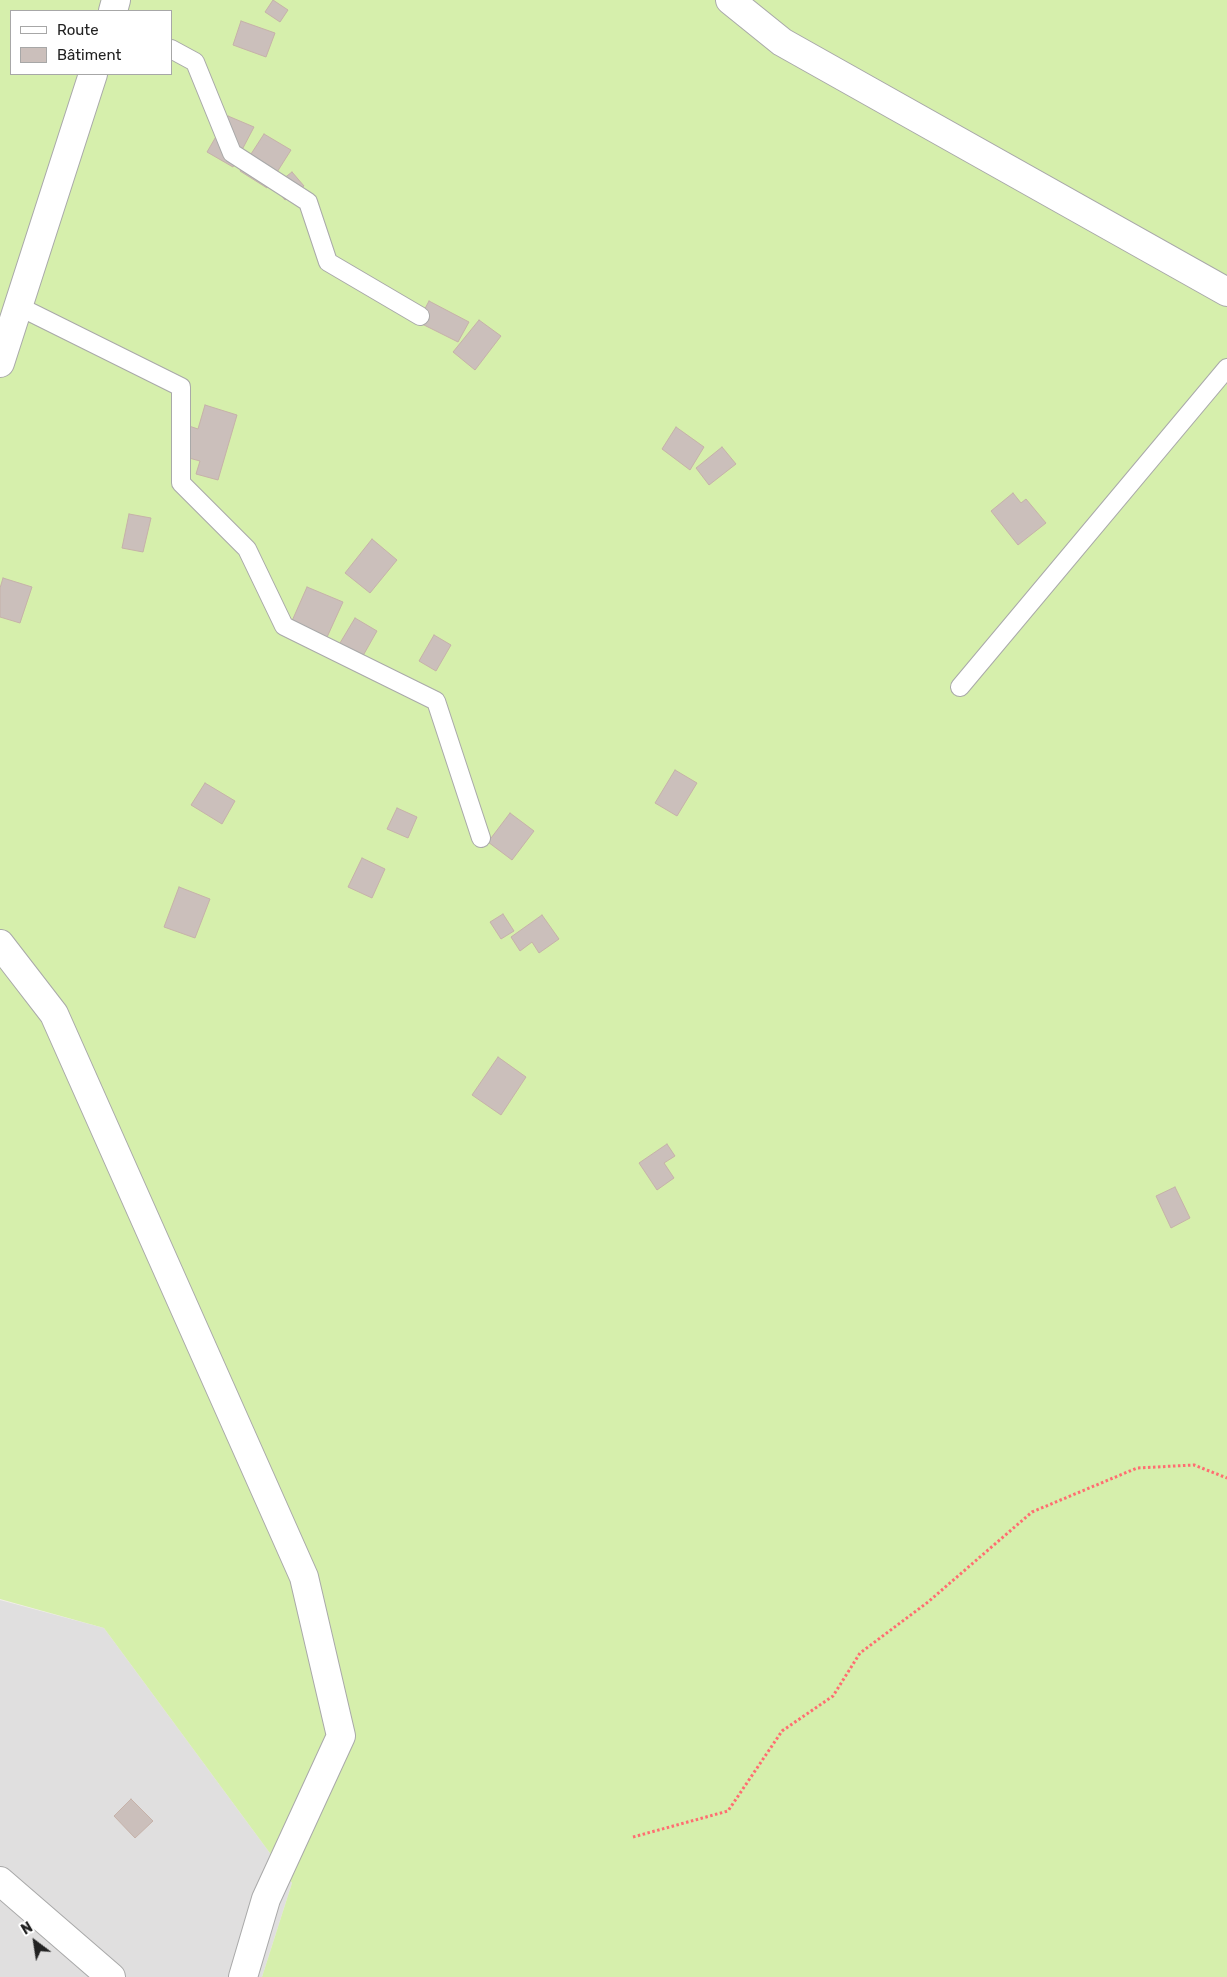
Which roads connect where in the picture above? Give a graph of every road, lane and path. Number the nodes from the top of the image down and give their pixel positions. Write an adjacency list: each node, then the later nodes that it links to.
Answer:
1 (730, 0): 4 (street)
2 (172, 49): 6 (lane)
3 (93, 75): 5 (street)
4 (1227, 292)
5 (18, 306): 7 (street); 10 (lane)
6 (420, 316)
7 (0, 363)
8 (1227, 368): 9 (lane)
9 (960, 687)
10 (481, 838)
11 (0, 944): 16 (street)
12 (1227, 1478): 13 (path)
13 (632, 1837)
14 (0, 1881): 15 (street)
15 (111, 1977)
16 (243, 1977)

